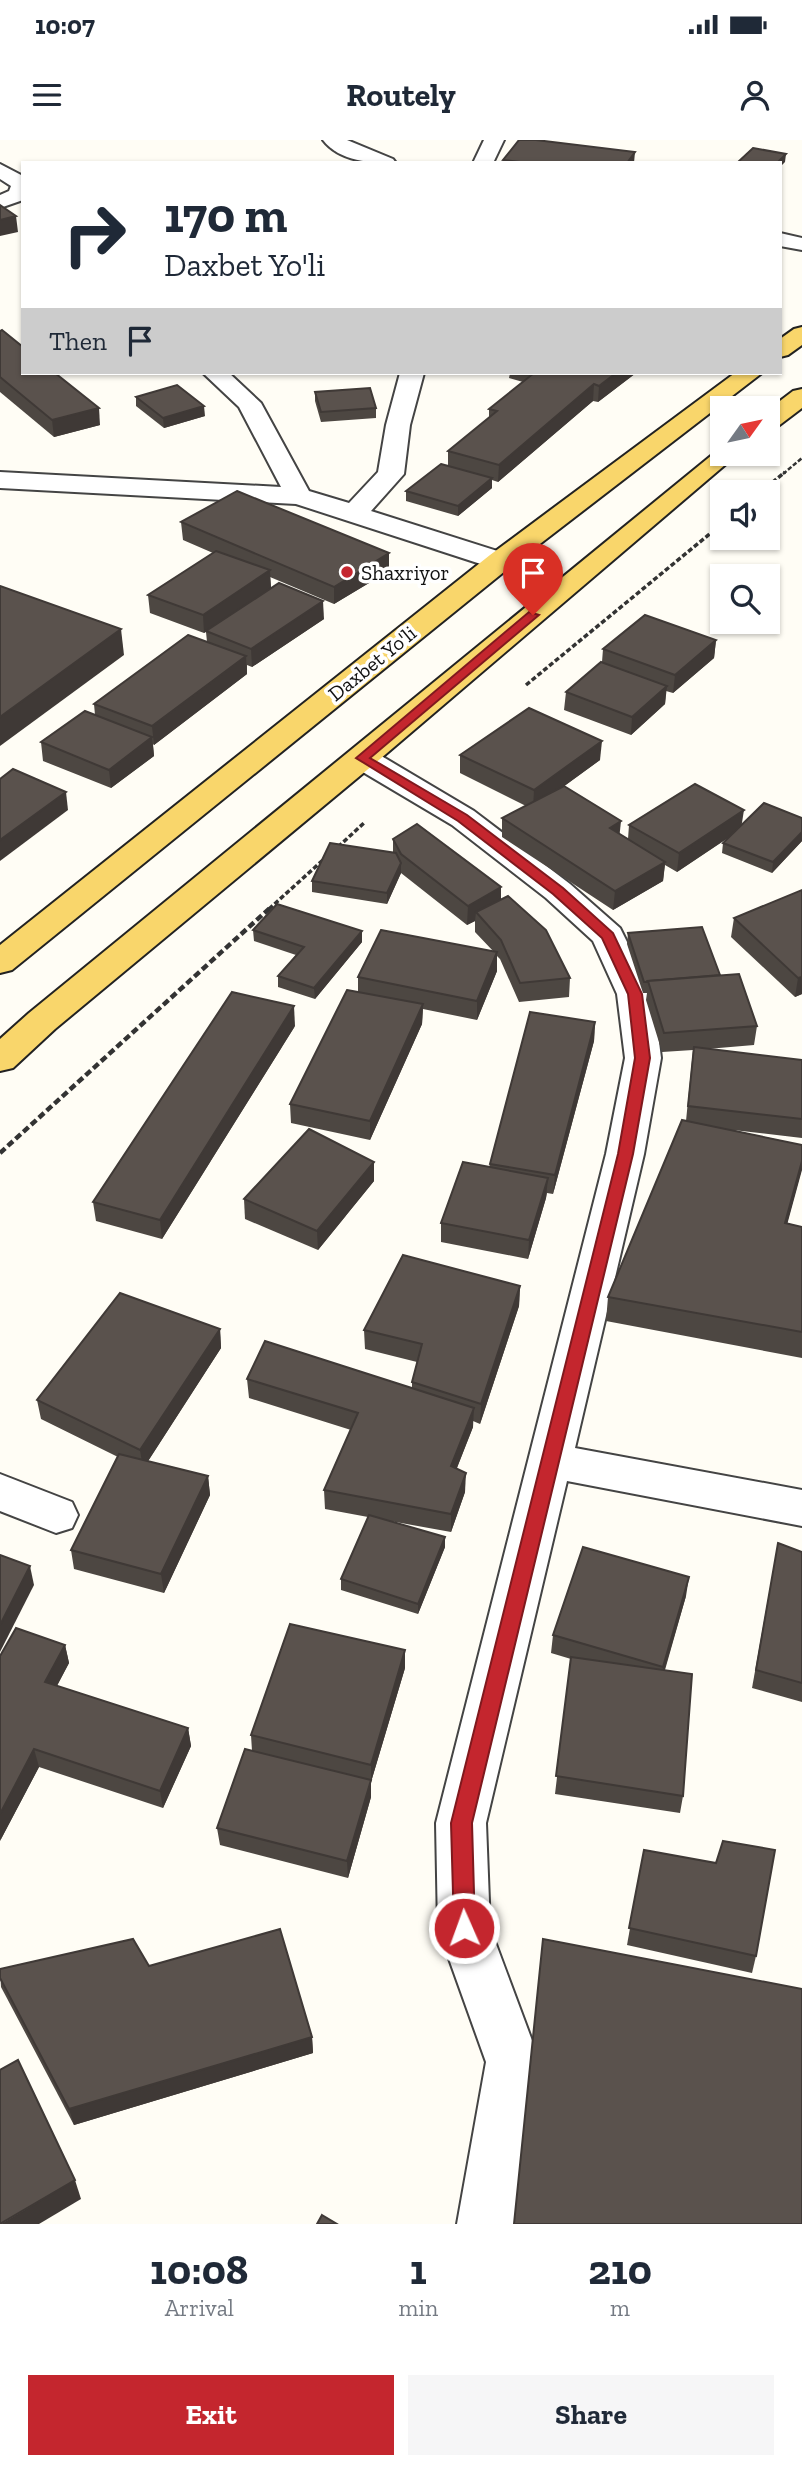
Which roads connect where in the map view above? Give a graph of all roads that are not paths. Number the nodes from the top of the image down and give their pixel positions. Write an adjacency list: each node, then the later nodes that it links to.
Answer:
1 (333, 140): 3 (street)
2 (494, 140): 4 (street)
3 (380, 161)
4 (484, 161)
5 (0, 170): 6 (street)
6 (21, 183)
7 (21, 187): 8 (street)
8 (4, 210)
9 (782, 239): 10 (street)
10 (802, 244)
11 (802, 334): 12 (main road)
12 (782, 349)
13 (217, 375): 20 (street)
14 (411, 375): 21 (street)
15 (747, 375): 22 (main road, Daxbet Yo'li)
16 (802, 396): 17 (main road)
17 (780, 413)
18 (711, 466): 23 (main road)
19 (0, 480): 20 (street)
20 (299, 496): 21 (street)
21 (355, 513): 22 (street)
22 (500, 561): 24 (main road, Daxbet Yo'li)
23 (362, 758): 25 (main road); 26 (street)
24 (0, 962)
25 (0, 1059)
26 (552, 1461): 28 (street); 30 (street)
27 (0, 1492): 29 (street)
28 (802, 1508)
29 (56, 1515)
30 (486, 2224)

